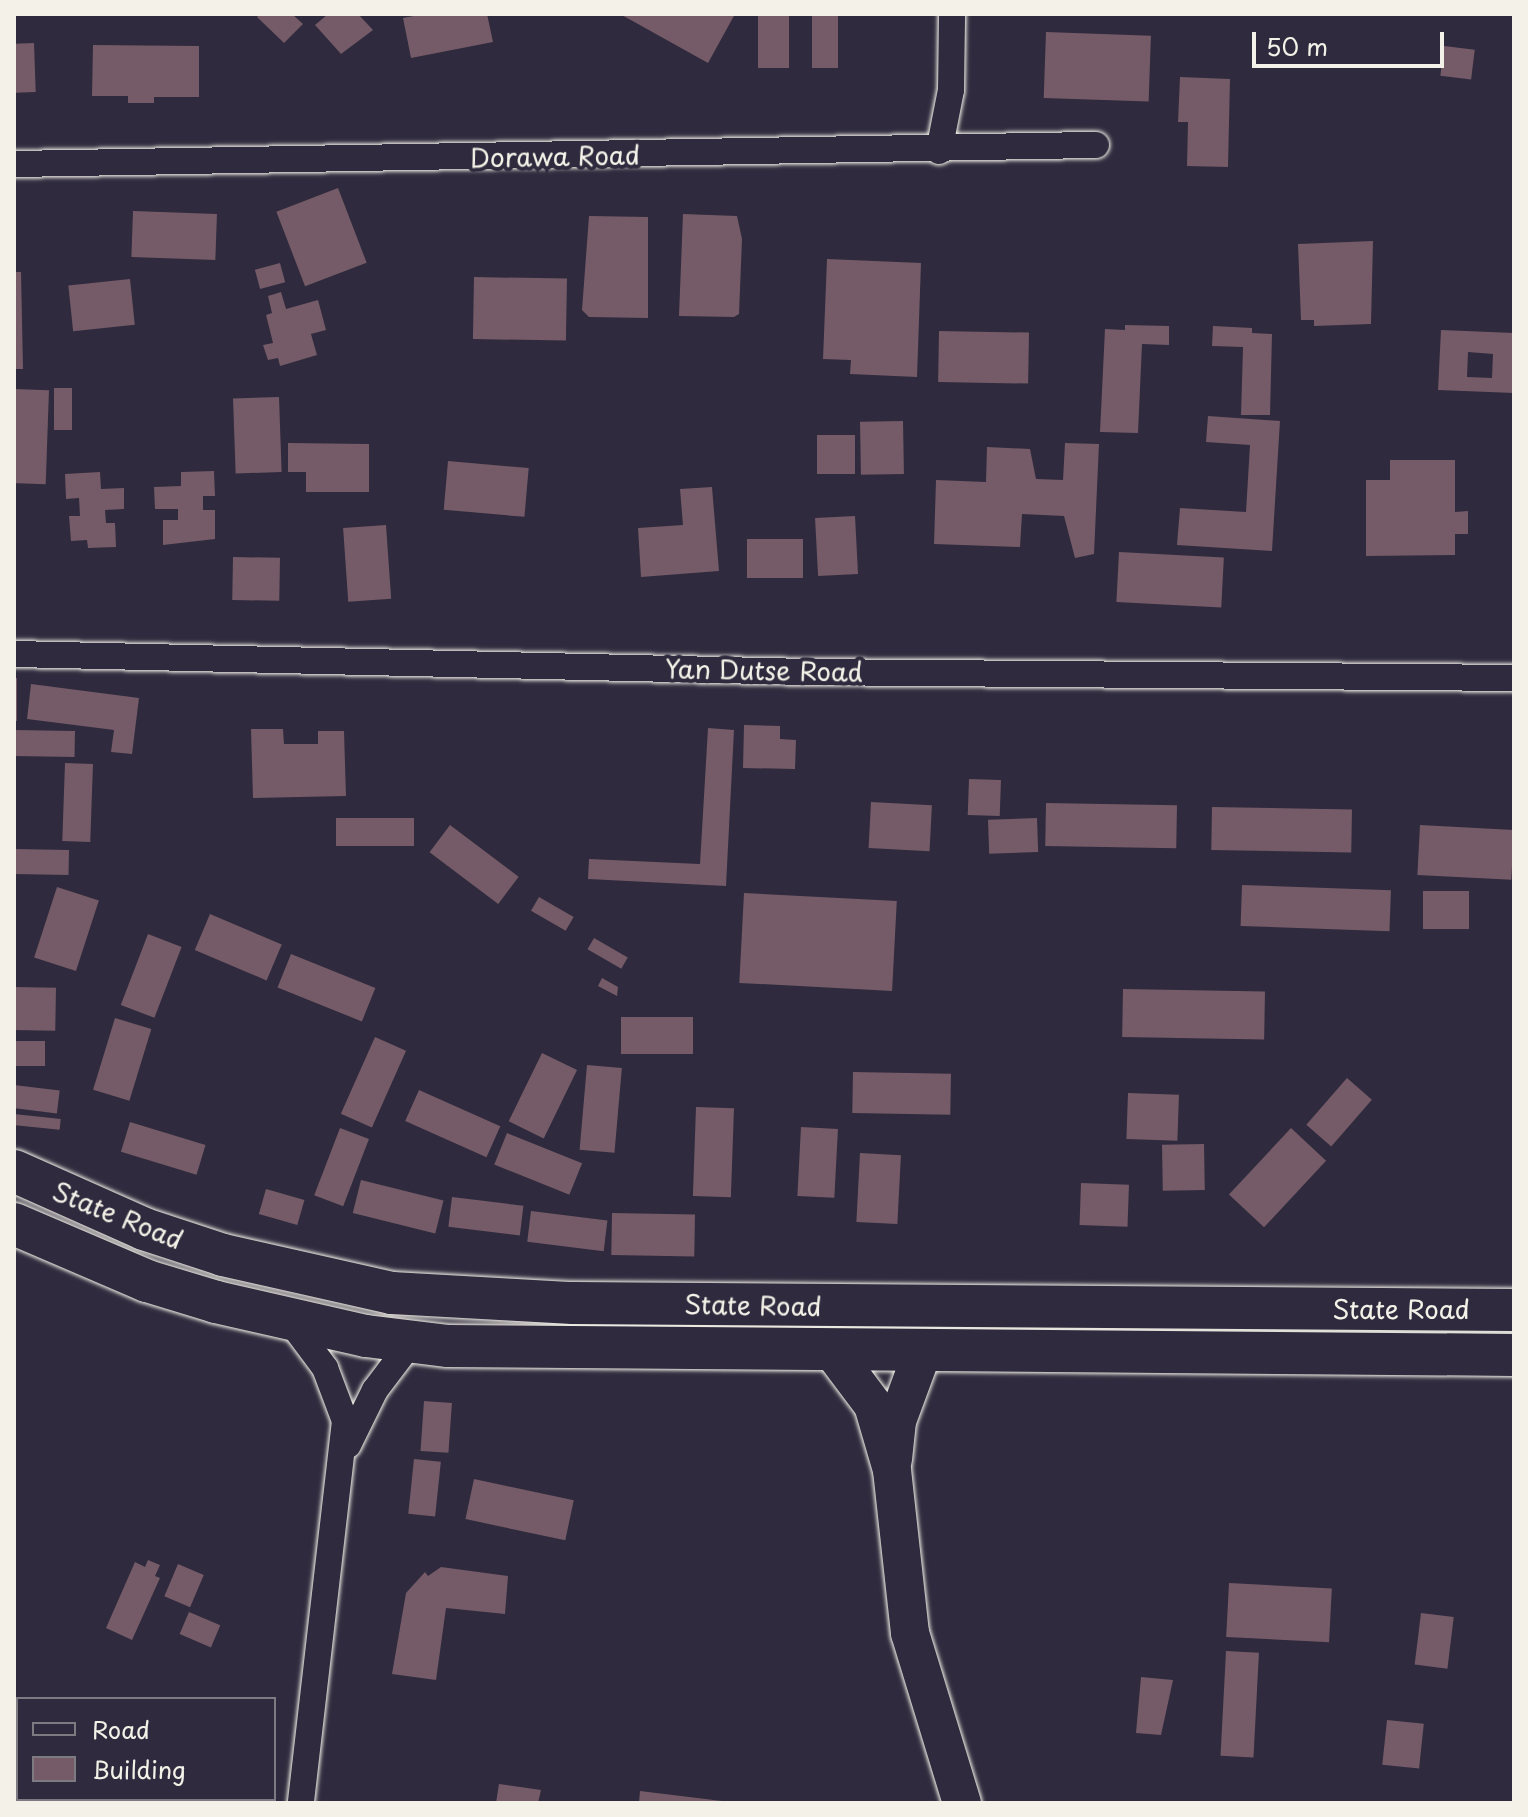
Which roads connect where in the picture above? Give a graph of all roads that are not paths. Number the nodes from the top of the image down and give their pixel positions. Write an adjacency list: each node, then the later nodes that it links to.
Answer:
1 (952, 14): 3 (street)
2 (1096, 145): 3 (street, Dorawa Road)
3 (939, 151): 4 (street, Dorawa Road)
4 (14, 164)
5 (14, 654): 6 (street, Yan Dutse Road)
6 (1514, 678)
7 (14, 1171): 9 (main road, State Road)
8 (14, 1224): 10 (main road, State Road)
9 (1514, 1310)
10 (290, 1321): 11 (main road, State Road); 15 (street)
11 (412, 1341): 12 (main road, State Road); 15 (street)
12 (834, 1353): 13 (main road, State Road); 16 (street)
13 (922, 1353): 14 (main road, State Road); 16 (street)
14 (1514, 1355)
15 (345, 1452): 17 (street)
16 (892, 1470): 18 (street)
17 (301, 1803)
18 (962, 1803)

